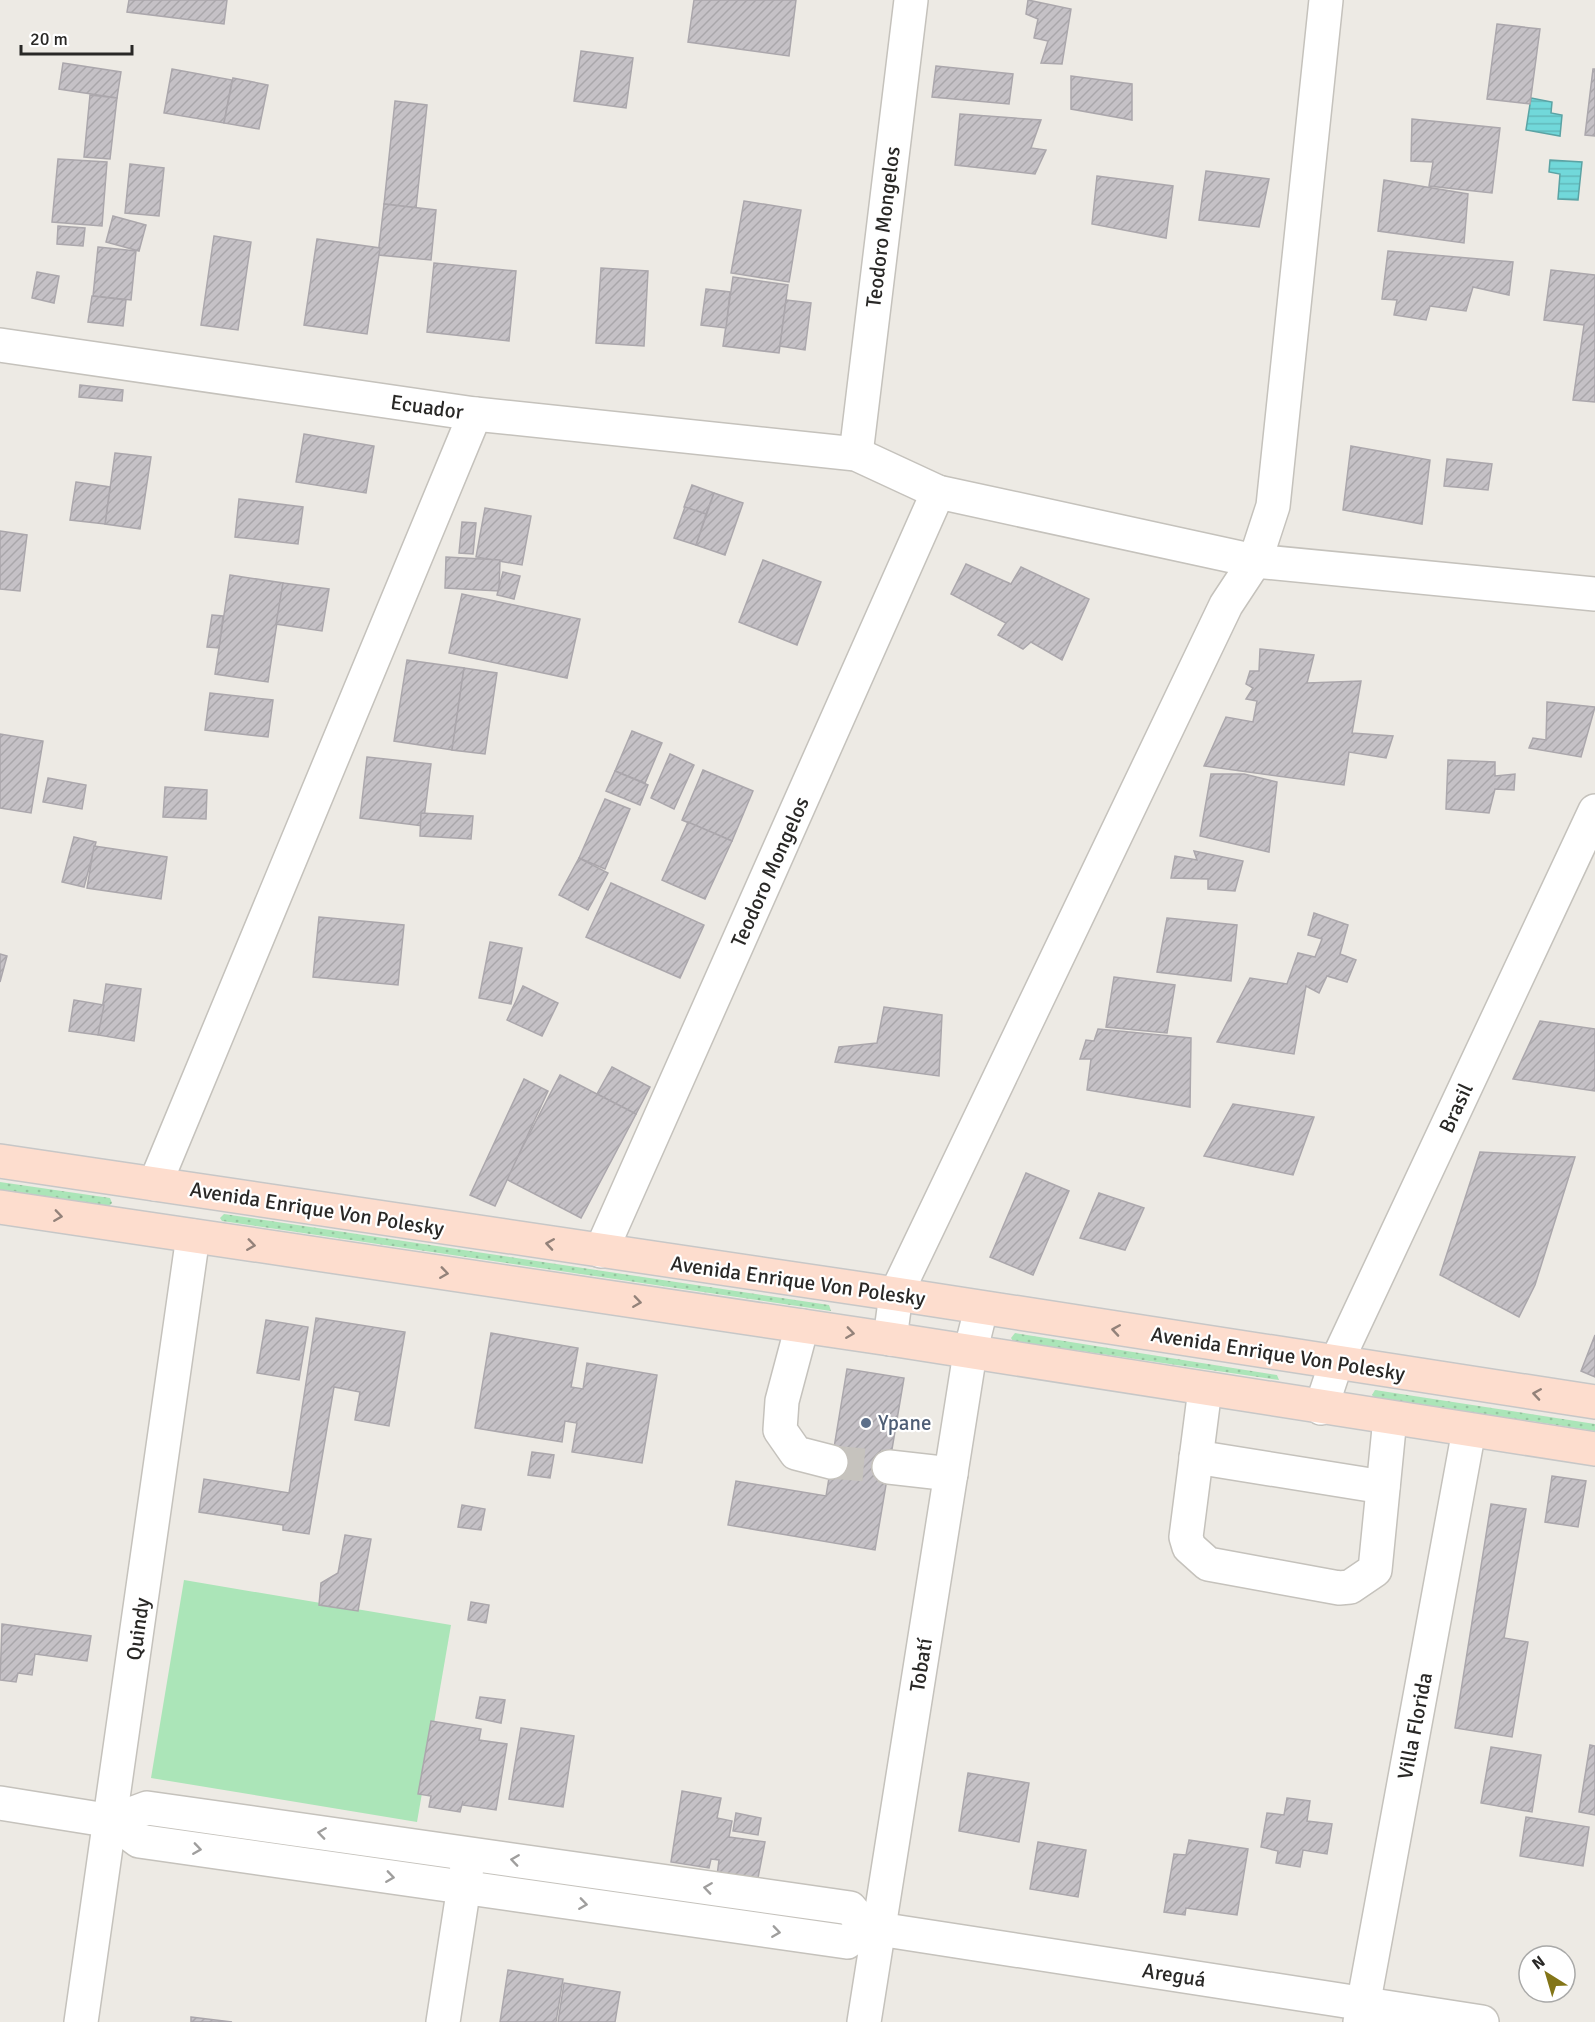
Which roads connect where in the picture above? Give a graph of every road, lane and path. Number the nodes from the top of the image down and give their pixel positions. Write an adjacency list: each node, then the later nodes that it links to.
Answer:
1 (911, 0): 5 (street, Teodoro Mongelos)
2 (1326, 0): 7 (street)
3 (0, 345): 4 (street, Ecuador)
4 (475, 414): 5 (street, Ecuador); 11 (street)
5 (856, 454): 6 (street, Ecuador)
6 (939, 492): 7 (street, Ecuador); 14 (street, Teodoro Mongelos)
7 (1255, 561): 8 (street, Ecuador); 15 (street)
8 (1595, 594)
9 (1595, 811): 20 (street, Brasil)
10 (0, 1161): 11 (main road, Avenida Enrique Von Polesky)
11 (166, 1186): 13 (main road); 14 (main road, Avenida Enrique Von Polesky, one-way to 11)
12 (0, 1207): 13 (main road, Avenida Enrique Von Polesky, one-way to 13)
13 (181, 1234): 17 (main road, Avenida Enrique Von Polesky, one-way to 17); 33 (street, Quindy)
14 (601, 1251): 15 (main road, Avenida Enrique Von Polesky)
15 (896, 1294): 16 (main road, Avenida Enrique Von Polesky); 18 (street)
16 (981, 1309): 19 (street, Tobatí); 20 (main road, Avenida Enrique Von Polesky, one-way to 16)
17 (802, 1326): 18 (main road, Avenida Enrique Von Polesky, one-way to 18); 28 (street)
18 (890, 1339): 19 (main road, Avenida Enrique Von Polesky)
19 (970, 1353): 21 (main road, Avenida Enrique Von Polesky); 30 (street, Tobatí)
20 (1336, 1363): 22 (main road, Avenida Enrique Von Polesky, one-way to 20); 23 (street, Brasil)
21 (1205, 1389): 23 (main road, Avenida Enrique Von Polesky); 27 (street)
22 (1595, 1402)
23 (1321, 1408): 24 (main road, Avenida Enrique Von Polesky)
24 (1390, 1418): 25 (main road, Avenida Enrique Von Polesky); 31 (street)
25 (1469, 1430): 26 (main road, Avenida Enrique Von Polesky); 37 (street, Villa Florida)
26 (1595, 1449)
27 (1196, 1457): 31 (street); 31 (street)
28 (831, 1462)
29 (889, 1467): 30 (street)
30 (951, 1474): 36 (street, Tobatí)
31 (1383, 1487)
32 (0, 1803): 33 (street)
33 (112, 1821): 34 (street, one-way to 33); 35 (street, one-way to 35); 38 (street, Quindy)
34 (469, 1854): 35 (street); 36 (street, one-way to 34)
35 (464, 1887): 36 (street, one-way to 36); 39 (street)
36 (872, 1929): 37 (street, Areguá); 40 (street, Tobatí)
37 (1362, 2013): 41 (street, Areguá)
38 (81, 2022)
39 (443, 2022)
40 (864, 2022)
41 (1482, 2022)

